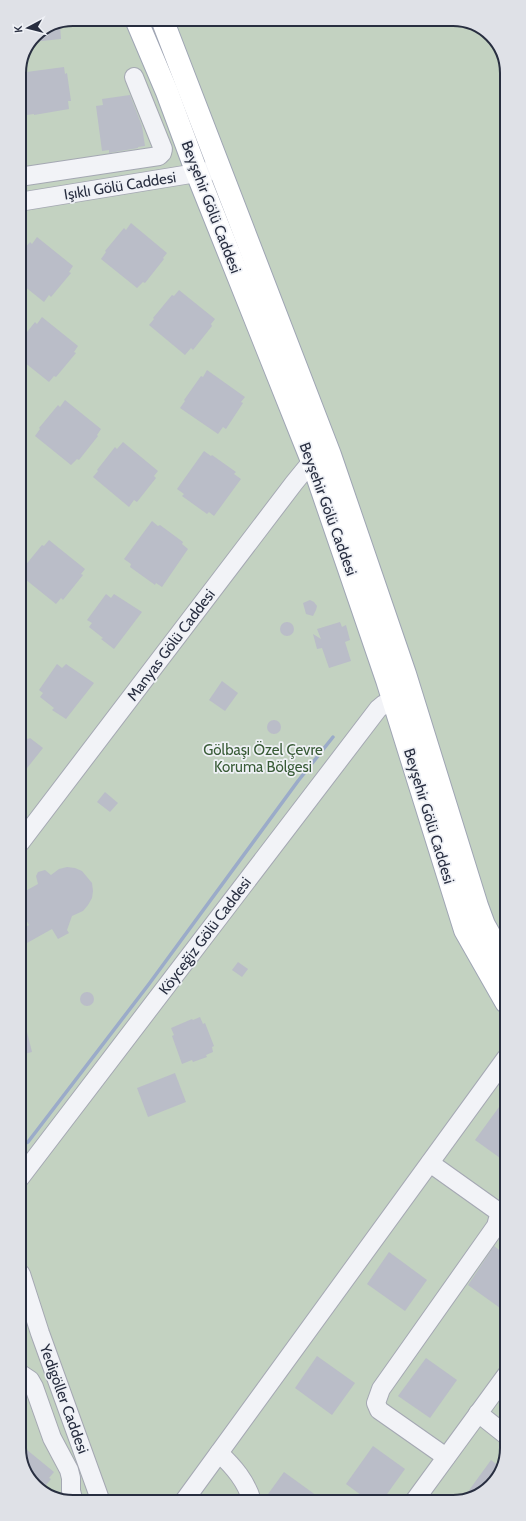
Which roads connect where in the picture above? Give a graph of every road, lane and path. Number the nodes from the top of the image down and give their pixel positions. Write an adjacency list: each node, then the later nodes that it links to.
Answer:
1 (139, 26): 5 (main road, Beyşehir Gölü Caddesi)
2 (165, 26): 4 (main road)
3 (134, 77): 6 (street)
4 (221, 169): 5 (street, Işıklı Gölü Caddesi); 10 (main road)
5 (197, 173): 8 (street, Işıklı Gölü Caddesi); 10 (main road, Beyşehir Gölü Caddesi)
6 (45, 174): 7 (street); 8 (street)
7 (26, 177)
8 (49, 197): 9 (street, Işıklı Gölü Caddesi)
9 (26, 201)
10 (321, 458): 11 (main road, Beyşehir Gölü Caddesi); 12 (street, Manyas Gölü Caddesi)
11 (399, 695): 13 (main road); 14 (main road, Beyşehir Gölü Caddesi); 17 (street, Köyceğiz Gölü Caddesi)
12 (26, 836)
13 (500, 953)
14 (500, 991)
15 (500, 1066): 16 (street)
16 (430, 1163): 23 (street); 24 (street)
17 (26, 1170)
18 (26, 1290): 26 (street, Yedigöller Caddesi)
19 (26, 1377): 25 (street)
20 (500, 1383): 21 (street)
21 (478, 1413): 22 (street); 24 (street)
22 (500, 1430)
23 (219, 1453): 27 (street); 28 (street)
24 (446, 1456): 29 (street)
25 (72, 1495)
26 (99, 1495)
27 (188, 1495)
28 (249, 1495)
29 (422, 1495)

